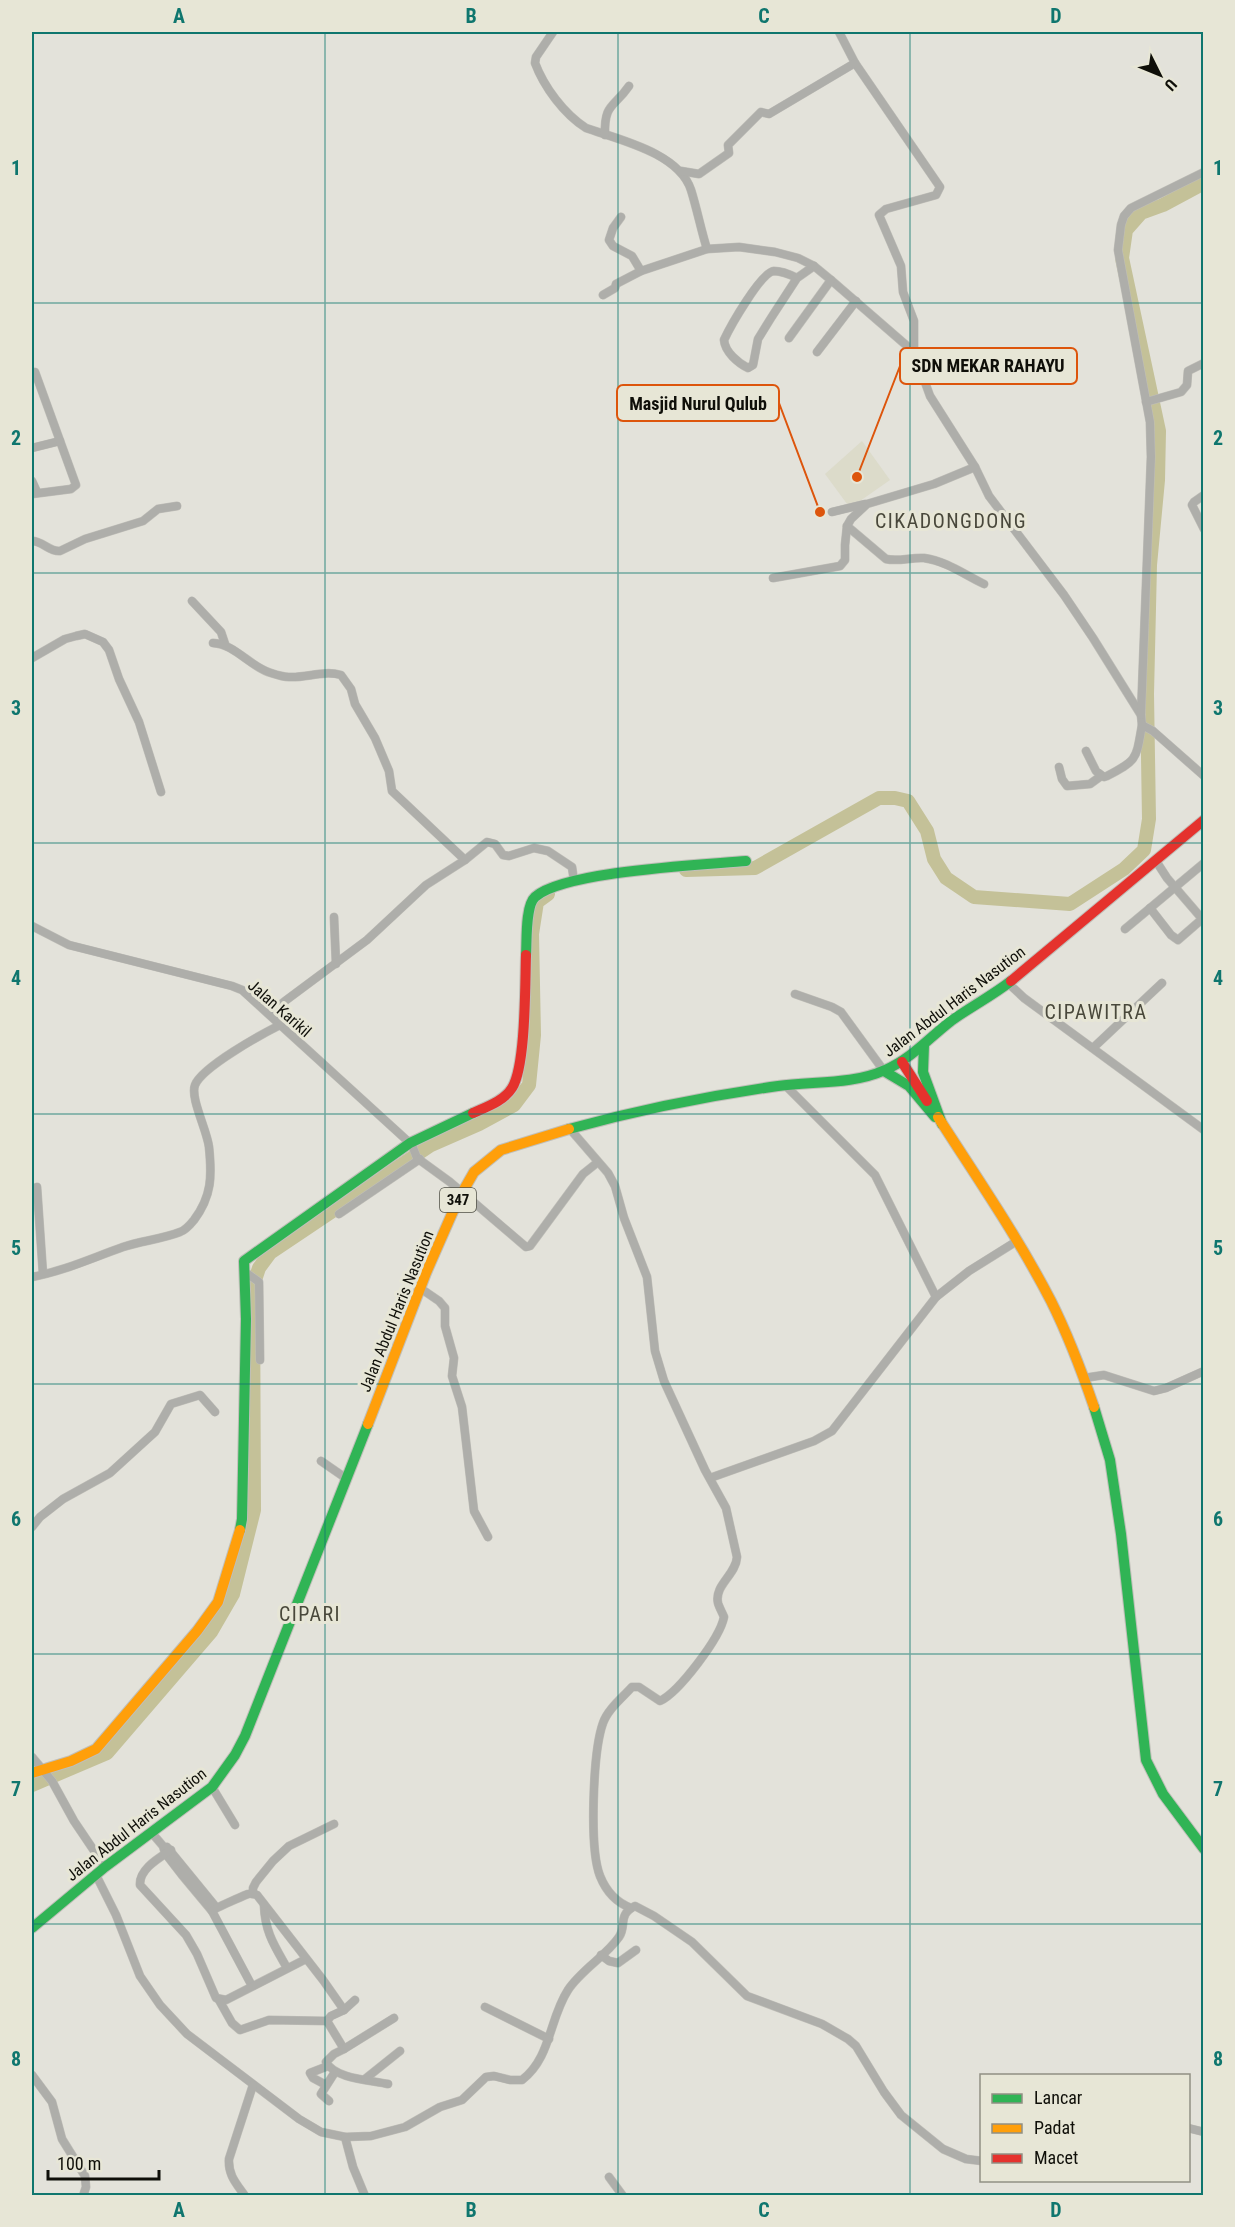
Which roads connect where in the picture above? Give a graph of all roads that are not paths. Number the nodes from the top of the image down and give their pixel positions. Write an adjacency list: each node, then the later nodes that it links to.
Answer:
1 (553, 32): 5 (street)
2 (839, 32): 3 (street)
3 (855, 63): 6 (street); 18 (street)
4 (629, 86): 5 (street)
5 (605, 135): 6 (street)
6 (681, 171): 9 (street)
7 (1203, 172): 21 (street)
8 (621, 217): 11 (street)
9 (707, 249): 10 (street); 11 (street)
10 (814, 266): 12 (street); 13 (street)
11 (641, 271): 14 (street)
12 (797, 278): 12 (street)
13 (831, 280): 15 (street); 16 (street)
14 (603, 295)
15 (856, 301): 17 (street); 18 (street)
16 (789, 338)
17 (816, 352)
18 (914, 352): 24 (street)
19 (1203, 363): 21 (street)
20 (35, 372): 22 (street)
21 (1151, 401): 40 (street)
22 (60, 441): 23 (street); 26 (street)
23 (32, 448)
24 (975, 467): 28 (street); 40 (street)
25 (32, 481): 26 (street)
26 (34, 493)
27 (1203, 495): 32 (street)
28 (867, 504): 30 (street); 31 (street)
29 (177, 506): 33 (street)
30 (832, 512)
31 (847, 526): 34 (street); 35 (street)
32 (1203, 528)
33 (32, 541)
34 (773, 578)
35 (984, 584)
36 (192, 602): 38 (street)
37 (213, 643): 38 (street)
38 (225, 644): 48 (street)
39 (32, 658): 46 (street)
40 (1141, 715): 41 (street)
41 (1147, 728): 44 (street); 45 (street)
42 (1086, 751): 44 (street)
43 (1059, 767): 44 (street)
44 (1101, 776)
45 (1203, 776)
46 (161, 792)
47 (1203, 820): 50 (street, Jalan Abdul Haris Nasution / 347)
48 (465, 860): 52 (street); 59 (street)
49 (746, 861): 52 (street)
50 (1156, 861): 53 (street); 60 (street, Jalan Abdul Haris Nasution / 347)
51 (1203, 863): 53 (street)
52 (574, 881): 73 (street)
53 (1174, 887): 54 (street); 56 (street)
54 (1150, 908): 56 (street); 58 (street)
55 (334, 917): 59 (street)
56 (1202, 921)
57 (32, 926): 63 (street, Jalan Karikil)
58 (1125, 929)
59 (336, 964): 63 (street)
60 (1008, 983): 65 (street, Jalan Abdul Haris Nasution / 347); 66 (street)
61 (1162, 983): 66 (street)
62 (795, 994): 68 (street)
63 (273, 1017): 64 (street, Jalan Karikil)
64 (280, 1024): 73 (street, Jalan Karikil); 80 (street)
65 (924, 1045): 67 (street, Jalan Abdul Haris Nasution / 347); 70 (street)
66 (1093, 1048): 72 (street)
67 (902, 1062): 68 (street, Jalan Abdul Haris Nasution / 347); 70 (street)
68 (884, 1071): 69 (street, Jalan Abdul Haris Nasution / 347); 70 (street)
69 (785, 1085): 71 (street, Jalan Abdul Haris Nasution / 347); 84 (street)
70 (942, 1124): 79 (street)
71 (570, 1129): 75 (street); 77 (street, Jalan Abdul Haris Nasution / 347)
72 (1203, 1130)
73 (411, 1144): 74 (street); 82 (street)
74 (419, 1158): 77 (street); 78 (street)
75 (598, 1162): 77 (street); 90 (street)
76 (37, 1187): 80 (street)
77 (463, 1193): 83 (street, Jalan Abdul Haris Nasution / 347)
78 (339, 1214)
79 (1017, 1241): 84 (street); 87 (street)
80 (43, 1275): 81 (street)
81 (32, 1277)
82 (252, 1277): 85 (street); 95 (street)
83 (420, 1288): 91 (street, Jalan Abdul Haris Nasution / 347); 93 (street)
84 (936, 1297): 90 (street)
85 (260, 1360)
86 (1203, 1371): 87 (street)
87 (1084, 1378): 102 (street)
88 (215, 1412): 92 (street)
89 (321, 1461): 91 (street)
90 (710, 1478): 107 (street)
91 (346, 1479): 97 (street, Jalan Abdul Haris Nasution / 347)
92 (32, 1527)
93 (488, 1537)
94 (32, 1757): 95 (street)
95 (44, 1771): 96 (street); 103 (street)
96 (32, 1773)
97 (212, 1786): 99 (street); 100 (street, Jalan Abdul Haris Nasution / 347)
98 (334, 1824): 105 (street)
99 (235, 1825)
100 (151, 1832): 101 (street); 103 (street, Jalan Abdul Haris Nasution / 347)
101 (166, 1849): 108 (street); 115 (street)
102 (1203, 1849)
103 (105, 1868): 104 (street, Jalan Abdul Haris Nasution / 347)
104 (96, 1875): 109 (street, Jalan Abdul Haris Nasution / 347); 129 (street)
105 (253, 1893): 106 (street); 108 (street)
106 (264, 1903): 112 (street); 113 (street)
107 (631, 1908): 111 (street); 133 (street)
108 (214, 1909): 114 (street)
109 (32, 1928)
110 (636, 1950): 111 (street)
111 (601, 1955): 121 (street)
112 (306, 1959): 113 (street); 118 (street)
113 (287, 1968): 114 (street)
114 (252, 1986): 115 (street)
115 (219, 2000): 120 (street)
116 (355, 2000): 118 (street)
117 (485, 2007): 121 (street)
118 (344, 2010): 120 (street)
119 (394, 2018): 122 (street)
120 (327, 2021): 122 (street)
121 (549, 2039): 132 (street)
122 (344, 2049): 124 (street)
123 (400, 2051): 127 (street)
124 (328, 2066): 125 (street); 130 (street)
125 (335, 2072): 127 (street); 130 (street)
126 (32, 2075): 135 (street)
127 (365, 2079): 128 (street)
128 (388, 2084)
129 (253, 2085): 132 (street); 136 (street)
130 (326, 2085): 131 (street)
131 (328, 2101)
132 (345, 2137): 137 (street)
133 (980, 2161)
134 (609, 2177): 138 (street)
135 (83, 2196)
136 (245, 2196)
137 (365, 2196)
138 (623, 2196)

